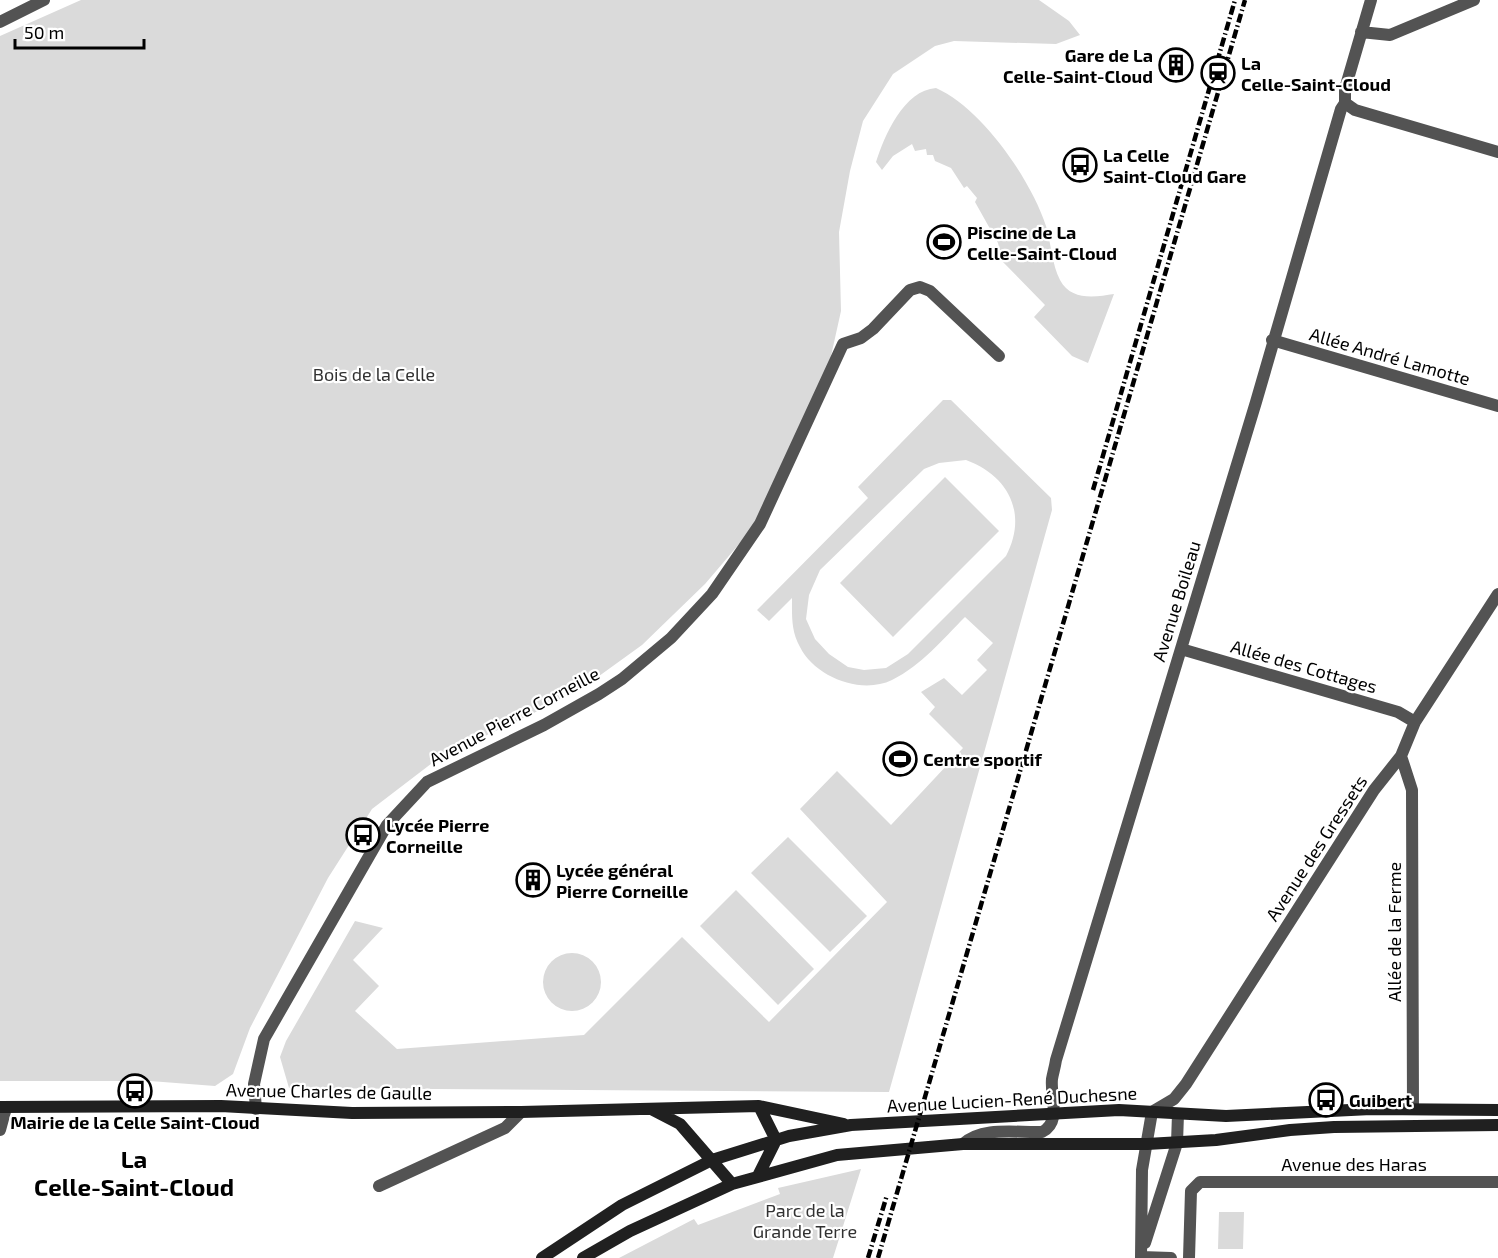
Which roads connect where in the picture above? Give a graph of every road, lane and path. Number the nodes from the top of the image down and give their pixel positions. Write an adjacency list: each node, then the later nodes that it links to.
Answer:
1 (44, 0): 4 (street)
2 (1371, 0): 5 (street, Avenue Boileau)
3 (1474, 0): 5 (street)
4 (0, 22)
5 (1361, 32): 6 (street, Avenue Boileau)
6 (1345, 103): 7 (street); 8 (street, Avenue Boileau)
7 (1498, 152)
8 (1272, 340): 10 (street, Allée André Lamotte); 12 (street, Avenue Boileau)
9 (999, 356): 17 (street, Avenue Pierre Corneille)
10 (1498, 406)
11 (1498, 594): 13 (street, Avenue des Gressets)
12 (1181, 649): 13 (street, Allée des Cottages); 22 (street, Avenue Boileau)
13 (1415, 722): 14 (street, Avenue des Gressets)
14 (1401, 756): 18 (street, Allée de la Ferme); 23 (street, Avenue des Gressets)
15 (759, 1106): 19 (main road, Avenue Charles de Gaulle); 25 (main road, Avenue Charles de Gaulle); 28 (main road)
16 (3, 1108): 17 (main road, Avenue Charles de Gaulle); 27 (street, Avenue Charles de Gaulle)
17 (256, 1109): 21 (main road, Avenue Charles de Gaulle)
18 (1413, 1109): 20 (main road, Avenue Lucien-René Duchesne); 24 (main road, Avenue Lucien-René Duchesne)
19 (652, 1110): 21 (main road, Avenue Charles de Gaulle); 32 (main road, Avenue Charles de Gaulle)
20 (1498, 1110)
21 (521, 1112): 36 (street)
22 (1054, 1112): 23 (main road, Avenue Lucien-René Duchesne); 25 (main road, Avenue Lucien-René Duchesne); 30 (street)
23 (1152, 1112): 24 (main road, Avenue Lucien-René Duchesne); 31 (street)
24 (1178, 1114): 29 (street)
25 (851, 1125): 28 (main road)
26 (1498, 1125): 29 (main road)
27 (0, 1130)
28 (776, 1140): 32 (main road); 33 (main road)
29 (1177, 1143): 31 (main road); 37 (street)
30 (963, 1144): 31 (main road); 33 (main road)
31 (1147, 1144): 37 (street)
32 (712, 1160): 35 (main road, Avenue Charles de Gaulle); 38 (main road)
33 (758, 1176): 35 (main road)
34 (1498, 1182): 41 (street, Avenue des Haras)
35 (732, 1184): 39 (main road)
36 (379, 1186)
37 (1141, 1257): 40 (street)
38 (542, 1258)
39 (583, 1258)
40 (1171, 1258)
41 (1189, 1258)

